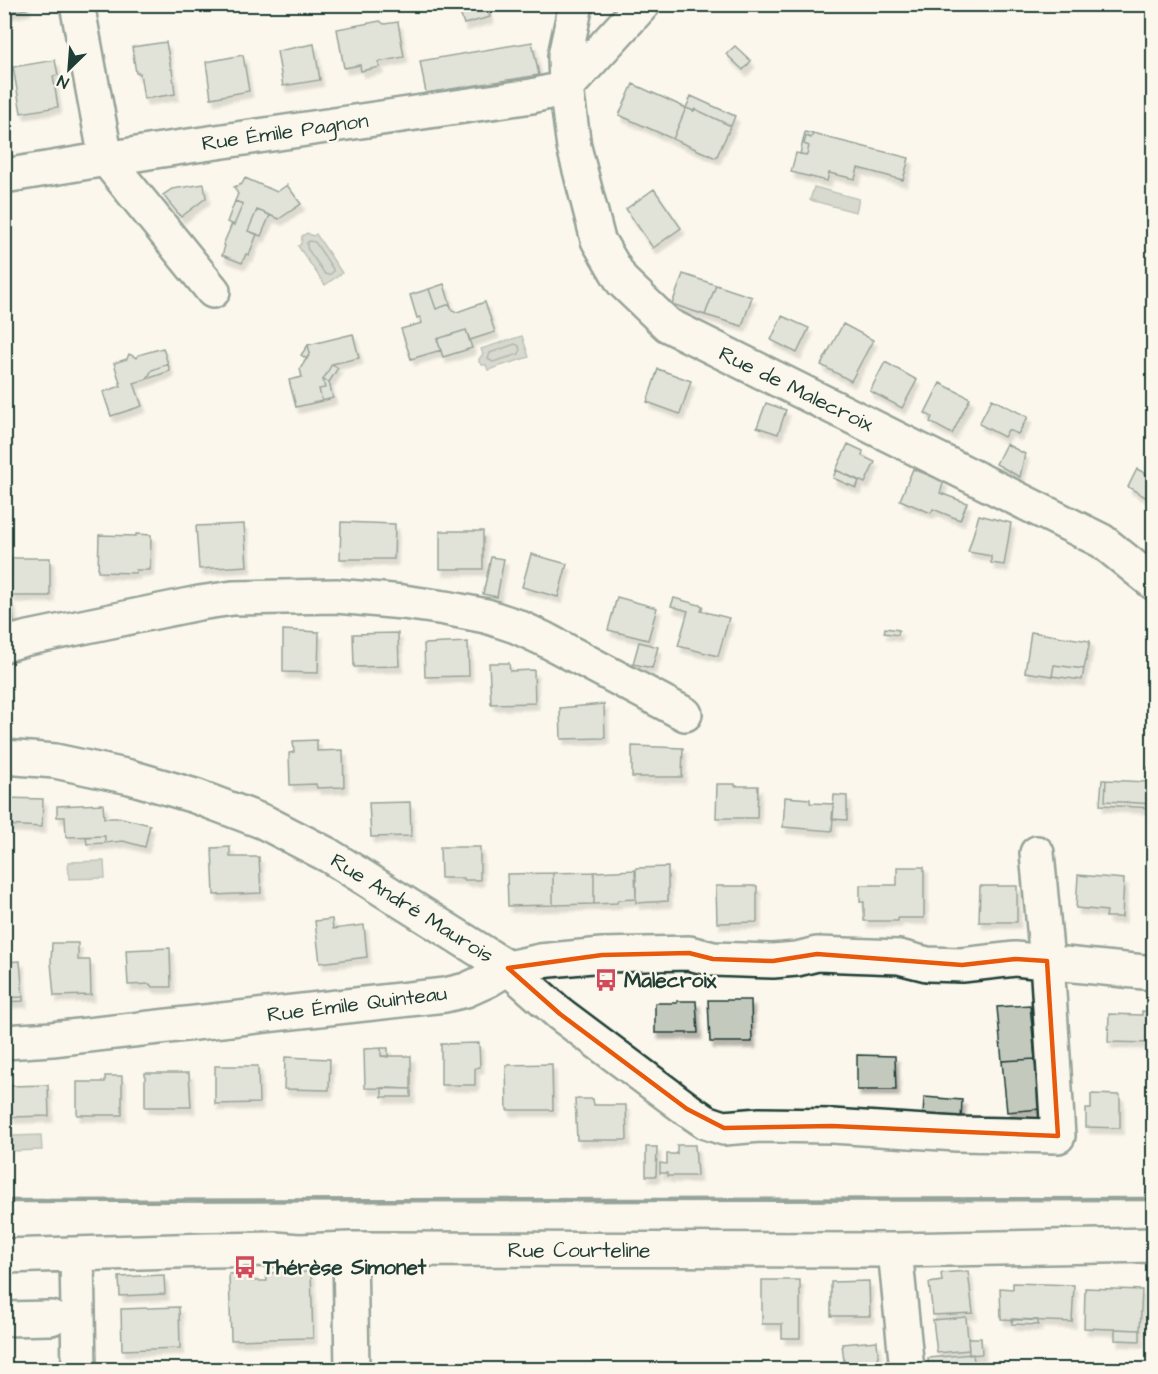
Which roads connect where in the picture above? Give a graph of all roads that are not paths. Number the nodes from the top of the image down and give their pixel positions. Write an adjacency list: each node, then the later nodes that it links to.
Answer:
1 (77, 4): 5 (street)
2 (576, 4): 4 (street, Rue de Malecroix)
3 (643, 4): 4 (street)
4 (566, 88): 5 (street, Rue Émile Pagnon); 8 (street, Rue de Malecroix)
5 (106, 159): 6 (street, Rue Émile Pagnon); 7 (street)
6 (4, 176)
7 (213, 291)
8 (1154, 584)
9 (4, 645): 10 (street)
10 (685, 714)
11 (4, 757): 14 (street, Rue André Maurois)
12 (1037, 853): 13 (street)
13 (1047, 961): 14 (street, Rue André Maurois); 14 (street); 15 (street, Rue André Maurois)
14 (508, 968): 16 (street, Rue Émile Quinteau)
15 (1154, 972)
16 (4, 1042)
17 (1154, 1245): 19 (street, Rue Courteline)
18 (350, 1249): 19 (street, Rue Courteline); 20 (street, Rue Courteline); 25 (street)
19 (895, 1250): 26 (street)
20 (77, 1255): 21 (street, Rue Courteline); 24 (street)
21 (4, 1256)
22 (51, 1318): 23 (street)
23 (4, 1319)
24 (79, 1370)
25 (352, 1370)
26 (907, 1370)

